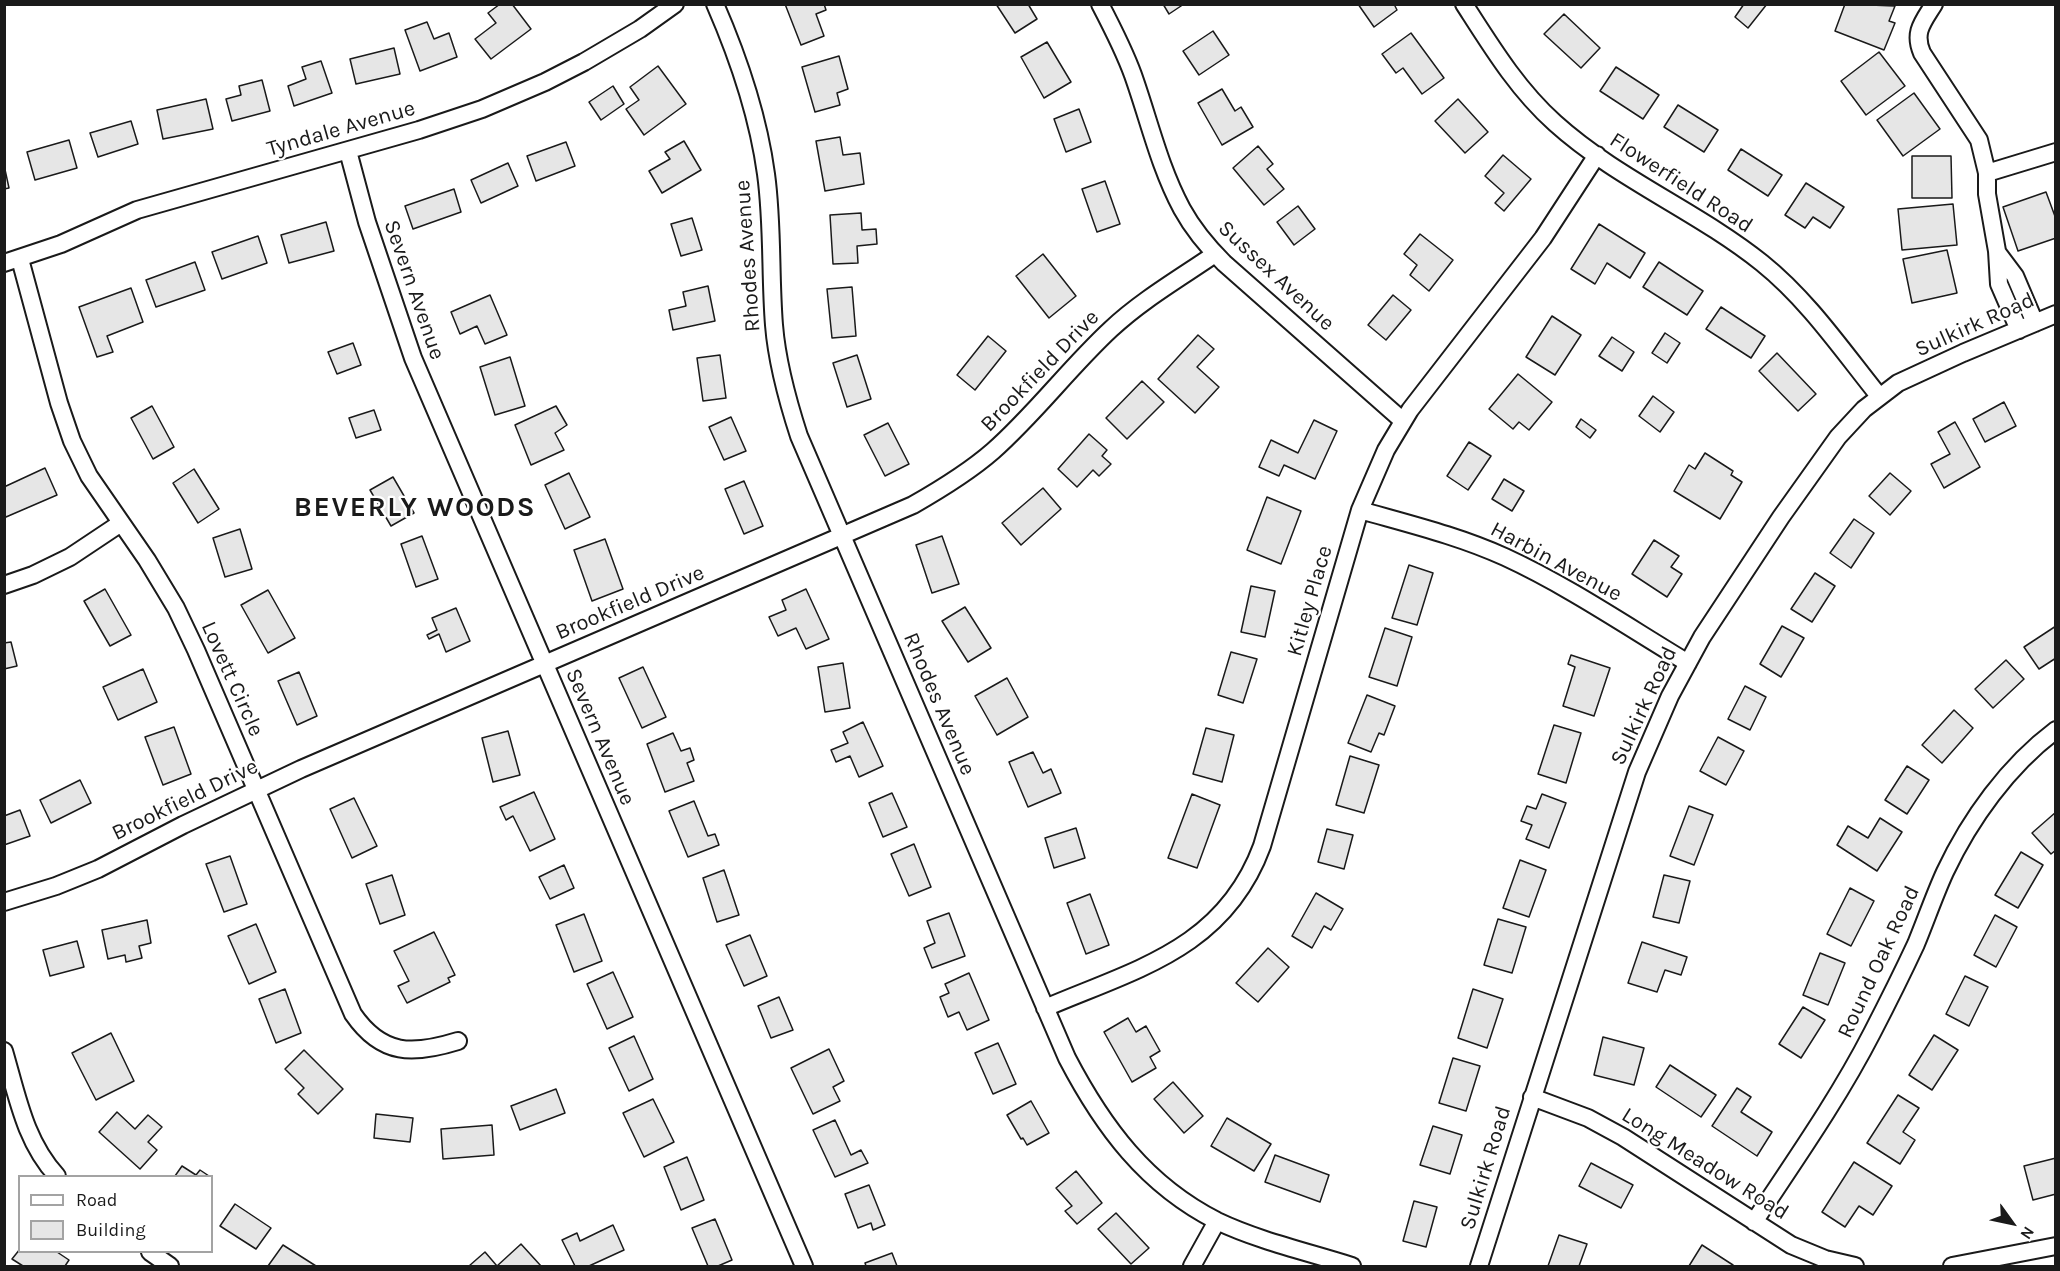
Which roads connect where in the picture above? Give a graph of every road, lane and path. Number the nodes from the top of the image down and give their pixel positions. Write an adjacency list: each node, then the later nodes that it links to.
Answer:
1 (675, 4): 6 (street, Tyndale Avenue)
2 (715, 4): 20 (street, Rhodes Avenue)
3 (1100, 4): 11 (street, Sussex Avenue)
4 (1464, 4): 8 (street, Flowerfield Road)
5 (1934, 4): 9 (street)
6 (348, 151): 12 (street, Tyndale Avenue); 23 (street, Severn Avenue)
7 (2055, 152): 9 (street)
8 (1597, 155): 16 (street, Flowerfield Road); 17 (street, Kitley Place)
9 (1987, 173): 10 (street)
10 (1996, 251): 14 (street); 15 (street)
11 (1215, 254): 17 (street, Sussex Avenue); 20 (street, Brookfield Drive)
12 (12, 261): 19 (street, Lovett Circle)
13 (2055, 314): 14 (street, Sulkirk Road)
14 (2035, 323): 15 (street, Sulkirk Road)
15 (2019, 330): 16 (street, Sulkirk Road)
16 (1879, 396): 22 (street, Sulkirk Road)
17 (1402, 422): 18 (street, Kitley Place)
18 (1360, 510): 22 (street, Harbin Avenue); 27 (street, Kitley Place)
19 (121, 523): 21 (street); 25 (street, Lovett Circle)
20 (842, 536): 23 (street, Brookfield Drive); 27 (street, Rhodes Avenue)
21 (4, 585)
22 (1688, 663): 30 (street, Sulkirk Road)
23 (544, 664): 25 (street, Brookfield Drive); 37 (street, Severn Avenue)
24 (2055, 730): 33 (street, Round Oak Road)
25 (256, 790): 26 (street, Brookfield Drive); 28 (street, Lovett Circle)
26 (4, 903)
27 (1045, 1008): 32 (street, Rhodes Avenue)
28 (458, 1041)
29 (4, 1051): 31 (street)
30 (1532, 1097): 33 (street, Long Meadow Road); 40 (street, Sulkirk Road)
31 (56, 1175)
32 (1217, 1221): 38 (street); 39 (street, Rhodes Avenue)
33 (1754, 1222): 41 (street, Long Meadow Road)
34 (2055, 1246): 42 (street)
35 (153, 1253): 36 (street)
36 (170, 1266)
37 (804, 1266)
38 (1192, 1266)
39 (1352, 1266)
40 (1479, 1266)
41 (1855, 1266)
42 (1952, 1266)

